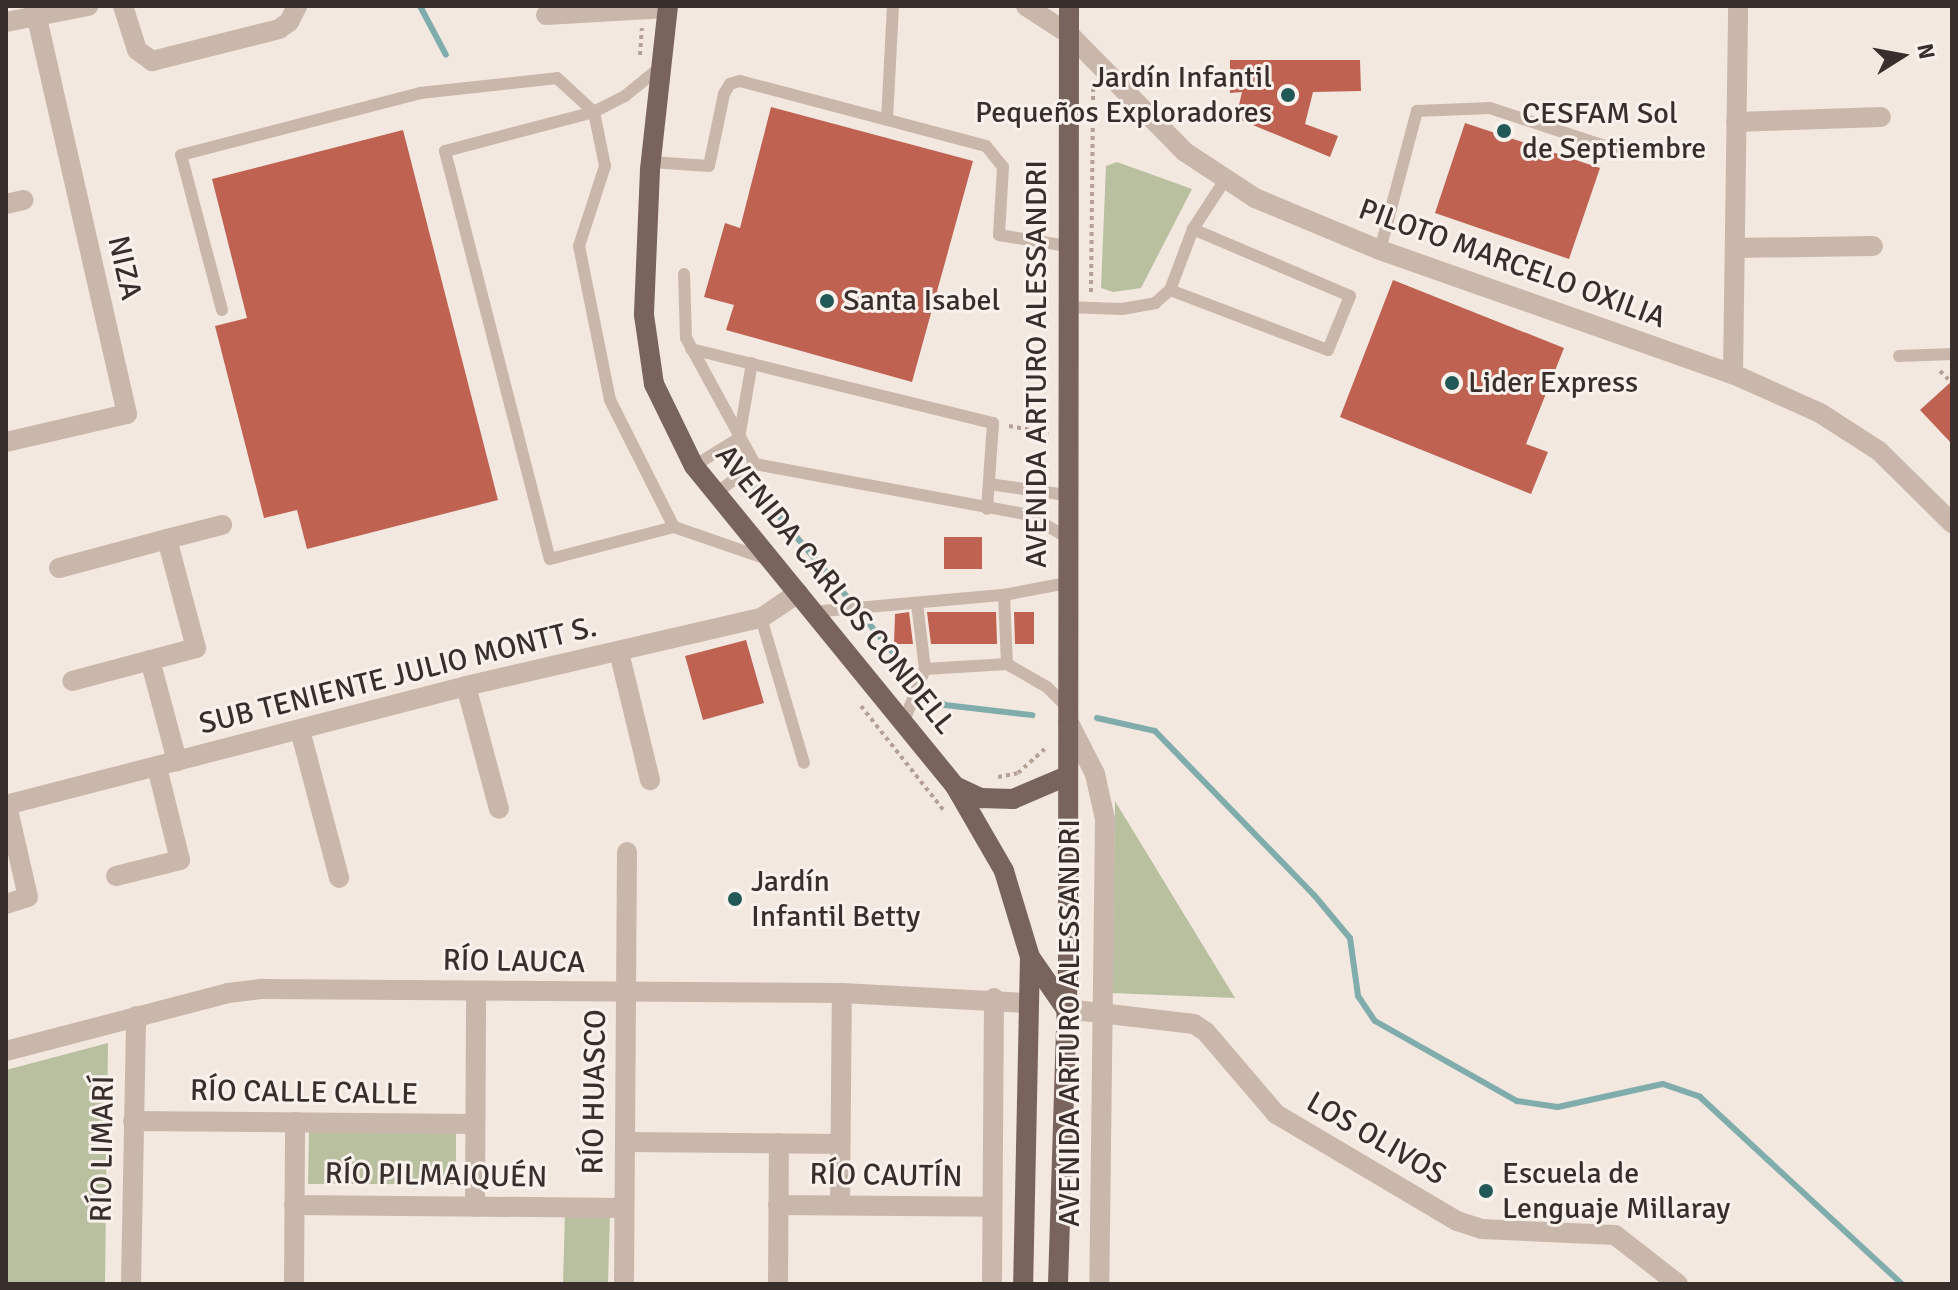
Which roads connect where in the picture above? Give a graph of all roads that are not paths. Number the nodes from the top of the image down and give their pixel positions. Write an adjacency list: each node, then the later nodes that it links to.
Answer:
1 (88, 6): 9 (street)
2 (123, 6): 3 (street)
3 (297, 6)
4 (893, 6): 16 (lane)
5 (1026, 6): 12 (street, PILOTO MARCELO OXILIA)
6 (1069, 6): 12 (main road, AVENIDA ARTURO ALESSANDRI)
7 (1738, 6): 17 (street)
8 (668, 7): 10 (street); 13 (main road, AVENIDA CARLOS CONDELL)
9 (36, 14): 11 (street); 36 (street, NIZA)
10 (546, 15)
11 (6, 22)
12 (1069, 34): 20 (street, PILOTO MARCELO OXILIA); 22 (main road, AVENIDA ARTURO ALESSANDRI)
13 (662, 66): 14 (lane); 19 (main road, AVENIDA CARLOS CONDELL)
14 (594, 112): 29 (lane); 45 (lane); 45 (lane)
15 (1881, 117): 17 (street)
16 (887, 120): 19 (lane); 22 (lane)
17 (1736, 122): 24 (street)
18 (1623, 152): 25 (lane)
19 (651, 162): 38 (main road, AVENIDA CARLOS CONDELL)
20 (1224, 181): 21 (lane); 25 (street, PILOTO MARCELO OXILIA)
21 (1193, 229): 27 (lane); 27 (lane)
22 (1067, 246): 28 (main road, AVENIDA ARTURO ALESSANDRI)
23 (1873, 246): 24 (street)
24 (1735, 248): 34 (street)
25 (1380, 250): 34 (street, PILOTO MARCELO OXILIA)
26 (684, 274): 30 (lane)
27 (1170, 290): 28 (lane)
28 (1065, 307): 41 (main road, AVENIDA ARTURO ALESSANDRI)
29 (222, 310)
30 (691, 349): 33 (lane); 35 (lane)
31 (1952, 354): 32 (lane)
32 (1899, 356)
33 (752, 363): 35 (lane); 39 (lane)
34 (1733, 374): 43 (street, PILOTO MARCELO OXILIA)
35 (739, 438): 37 (lane); 38 (lane)
36 (6, 442)
37 (755, 464): 40 (lane); 42 (lane)
38 (694, 466): 40 (main road, AVENIDA CARLOS CONDELL)
39 (989, 484): 41 (lane); 42 (lane)
40 (715, 494): 48 (main road, AVENIDA CARLOS CONDELL)
41 (1066, 495): 46 (main road, AVENIDA ARTURO ALESSANDRI)
42 (987, 509): 46 (lane)
43 (1952, 523)
44 (222, 525): 47 (street)
45 (674, 527): 48 (lane)
46 (1066, 537): 50 (main road, AVENIDA ARTURO ALESSANDRI)
47 (167, 539): 49 (street); 57 (street)
48 (770, 560): 51 (main road, AVENIDA CARLOS CONDELL)
49 (59, 568)
50 (1067, 583): 52 (lane); 62 (main road, AVENIDA ARTURO ALESSANDRI)
51 (798, 593): 54 (main road, AVENIDA CARLOS CONDELL); 55 (street, SUB TENIENTE JULIO MONTT S.)
52 (1004, 595): 53 (lane); 58 (lane)
53 (917, 604): 54 (lane); 59 (lane)
54 (812, 612): 63 (main road, AVENIDA CARLOS CONDELL)
55 (761, 618): 56 (street, SUB TENIENTE JULIO MONTT S.); 65 (lane)
56 (619, 652): 61 (street, SUB TENIENTE JULIO MONTT S.); 68 (street)
57 (150, 660): 60 (street); 66 (street)
58 (1007, 664): 59 (lane); 62 (lane)
59 (925, 669): 63 (lane)
60 (72, 681)
61 (466, 686): 64 (street, SUB TENIENTE JULIO MONTT S.); 71 (street)
62 (1068, 715): 67 (main road, AVENIDA ARTURO ALESSANDRI); 83 (street, AVENIDA ARTURO ALESSANDRI)
63 (904, 721): 69 (main road, AVENIDA CARLOS CONDELL)
64 (300, 730): 66 (street, SUB TENIENTE JULIO MONTT S.); 74 (street)
65 (804, 763)
66 (167, 764): 70 (street, SUB TENIENTE JULIO MONTT S.); 73 (street)
67 (1067, 776): 69 (main road); 82 (main road, AVENIDA ARTURO ALESSANDRI)
68 (650, 780)
69 (955, 786): 76 (main road, AVENIDA CARLOS CONDELL)
70 (6, 805): 75 (street)
71 (499, 809)
72 (627, 852): 79 (street, RÍO HUASCO)
73 (116, 876)
74 (339, 878)
75 (6, 904)
76 (1030, 957): 81 (main road, AVENIDA ARTURO ALESSANDRI); 82 (main road)
77 (476, 992): 79 (street, RÍO LAUCA); 84 (street, RÍO LAUCA); 88 (street)
78 (842, 993): 79 (street, RÍO LAUCA); 80 (street, RÍO LAUCA); 91 (street)
79 (626, 994): 89 (street, RÍO HUASCO)
80 (994, 998): 81 (street, RÍO LAUCA); 96 (street)
81 (1029, 1003): 103 (main road, AVENIDA ARTURO ALESSANDRI)
82 (1066, 1009): 83 (street, LOS OLIVOS); 104 (main road, AVENIDA ARTURO ALESSANDRI)
83 (1101, 1015): 105 (street, AVENIDA ARTURO ALESSANDRI); 106 (street, LOS OLIVOS)
84 (136, 1016): 85 (street, RÍO LAUCA); 86 (street, RÍO LIMARÍ)
85 (6, 1051)
86 (133, 1121): 87 (street, RÍO CALLE CALLE); 98 (street, RÍO LIMARÍ)
87 (295, 1122): 88 (street, RÍO CALLE CALLE); 92 (street)
88 (475, 1124): 95 (street)
89 (625, 1142): 90 (street); 97 (street, RÍO HUASCO)
90 (779, 1143): 91 (street); 93 (street)
91 (840, 1144): 94 (street)
92 (294, 1205): 95 (street, RÍO PILMAIQUÉN); 99 (street)
93 (778, 1205): 94 (street, RÍO CAUTÍN); 101 (street)
94 (840, 1205): 96 (street, RÍO CAUTÍN)
95 (475, 1207): 97 (street, RÍO PILMAIQUÉN)
96 (992, 1207): 102 (street)
97 (624, 1208): 100 (street, RÍO HUASCO)
98 (131, 1284)
99 (294, 1284)
100 (624, 1284)
101 (778, 1284)
102 (992, 1284)
103 (1023, 1284)
104 (1058, 1284)
105 (1099, 1284)
106 (1678, 1284)

